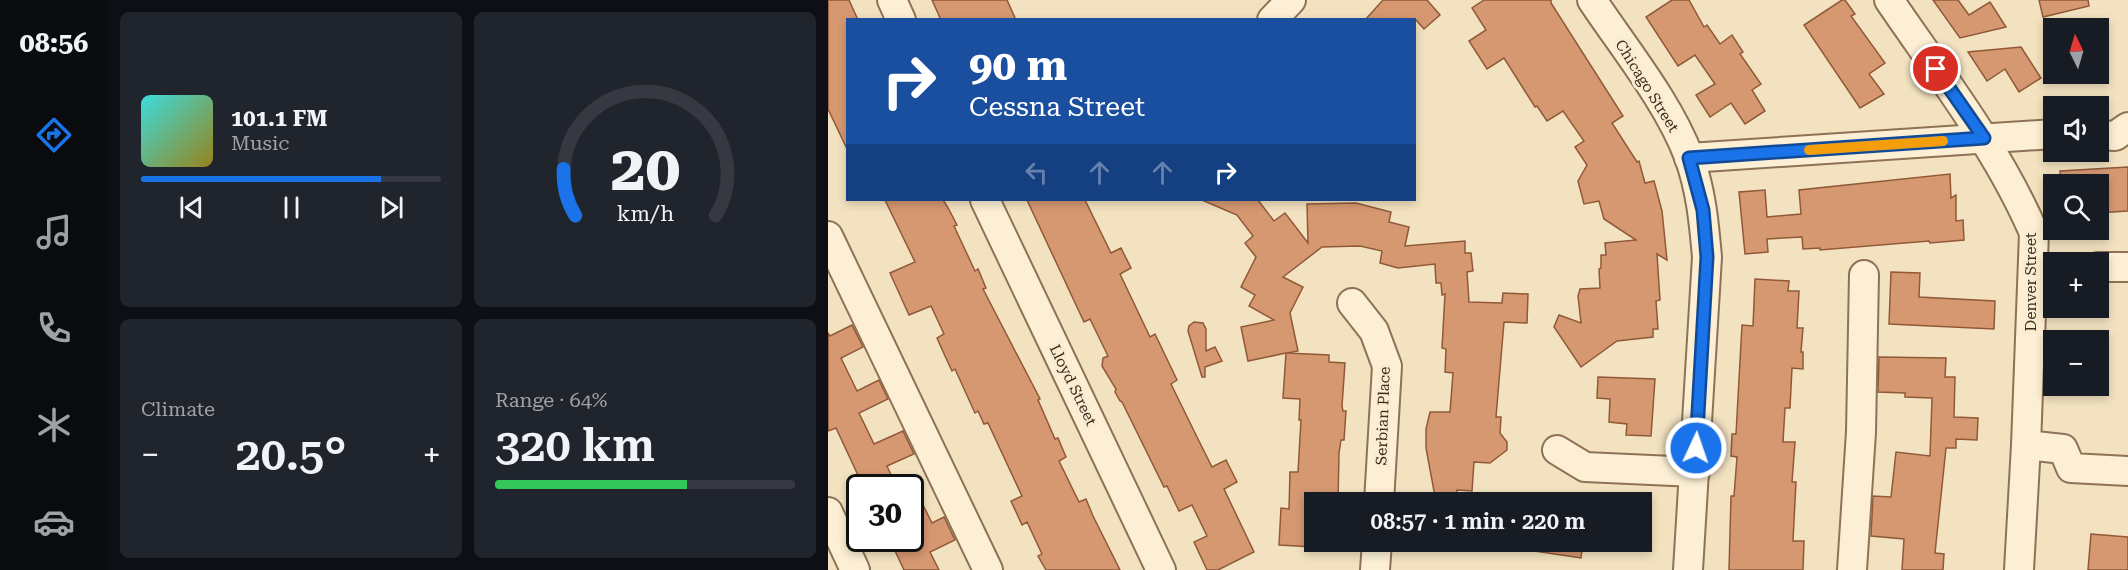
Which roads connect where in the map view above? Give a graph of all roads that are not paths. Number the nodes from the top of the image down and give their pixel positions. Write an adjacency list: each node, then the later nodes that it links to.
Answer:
1 (892, 0): 5 (street)
2 (1291, 0): 6 (street)
3 (1592, 0): 11 (street, Chicago Street)
4 (1888, 0): 10 (street, Denver Street)
5 (900, 18)
6 (1274, 18)
7 (2128, 127): 9 (street)
8 (2043, 135): 10 (street)
9 (2109, 136)
10 (1984, 138): 11 (street); 14 (street, Denver Street)
11 (1689, 158): 22 (street, Chicago Street)
12 (985, 201): 28 (street, Lloyd Street)
13 (828, 236): 27 (street)
14 (2043, 266): 19 (street, Denver Street)
15 (2109, 267): 16 (street)
16 (2128, 267)
17 (1864, 275): 31 (street)
18 (1352, 303): 23 (street, Serbian Place)
19 (2026, 445): 21 (street); 32 (street, Denver Street)
20 (1557, 450): 22 (street)
21 (2128, 471)
22 (1695, 472): 30 (street, Chicago Street)
23 (1380, 492)
24 (828, 512): 26 (street)
25 (1376, 552): 29 (street)
26 (855, 570)
27 (988, 570)
28 (1161, 570)
29 (1375, 570)
30 (1688, 570)
31 (1852, 570)
32 (2019, 570)

